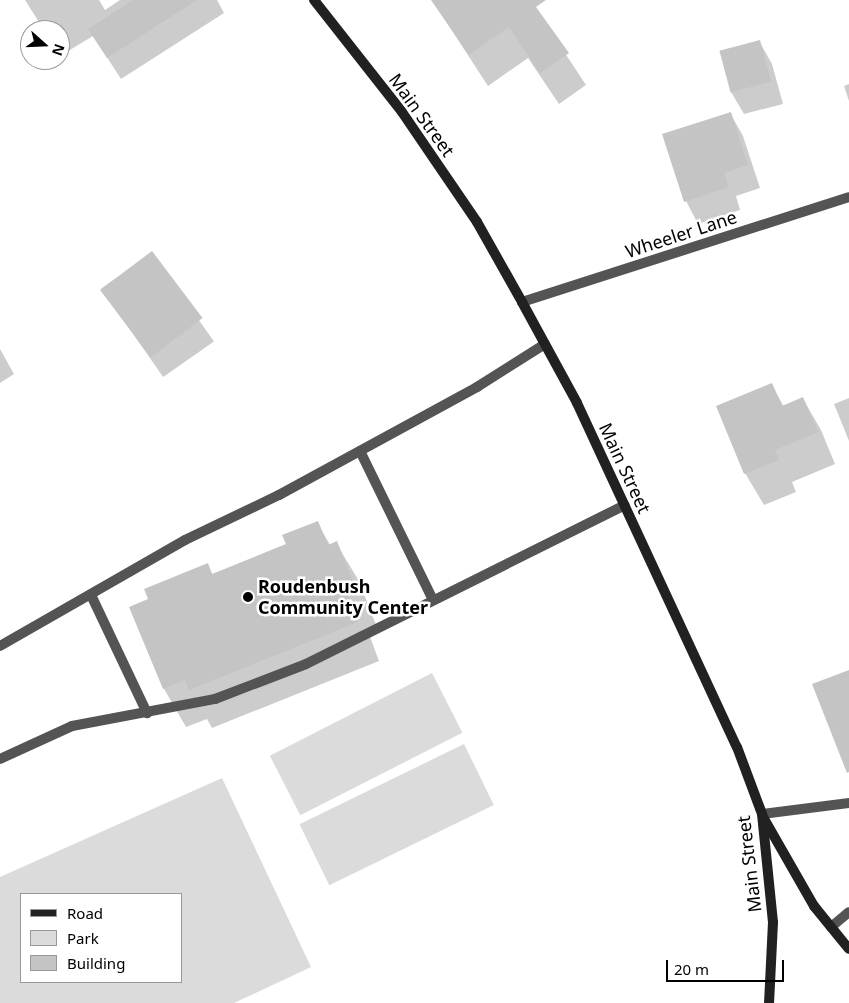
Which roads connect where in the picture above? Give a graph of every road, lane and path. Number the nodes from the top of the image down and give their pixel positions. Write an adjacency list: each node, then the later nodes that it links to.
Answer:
1 (314, 0): 3 (main road, Main Street)
2 (849, 197): 3 (street, Wheeler Lane)
3 (522, 302): 4 (main road, Main Street)
4 (545, 344): 5 (street); 6 (main road, Main Street)
5 (360, 451): 7 (street); 8 (street)
6 (625, 505): 8 (street); 13 (main road, Main Street)
7 (91, 595): 9 (street); 10 (street)
8 (433, 600): 10 (street)
9 (0, 646)
10 (147, 713): 11 (street)
11 (0, 758)
12 (849, 803): 13 (street)
13 (762, 814): 15 (main road); 17 (main road, Main Street)
14 (849, 912): 15 (street)
15 (831, 927): 16 (main road)
16 (849, 949)
17 (769, 1003)

